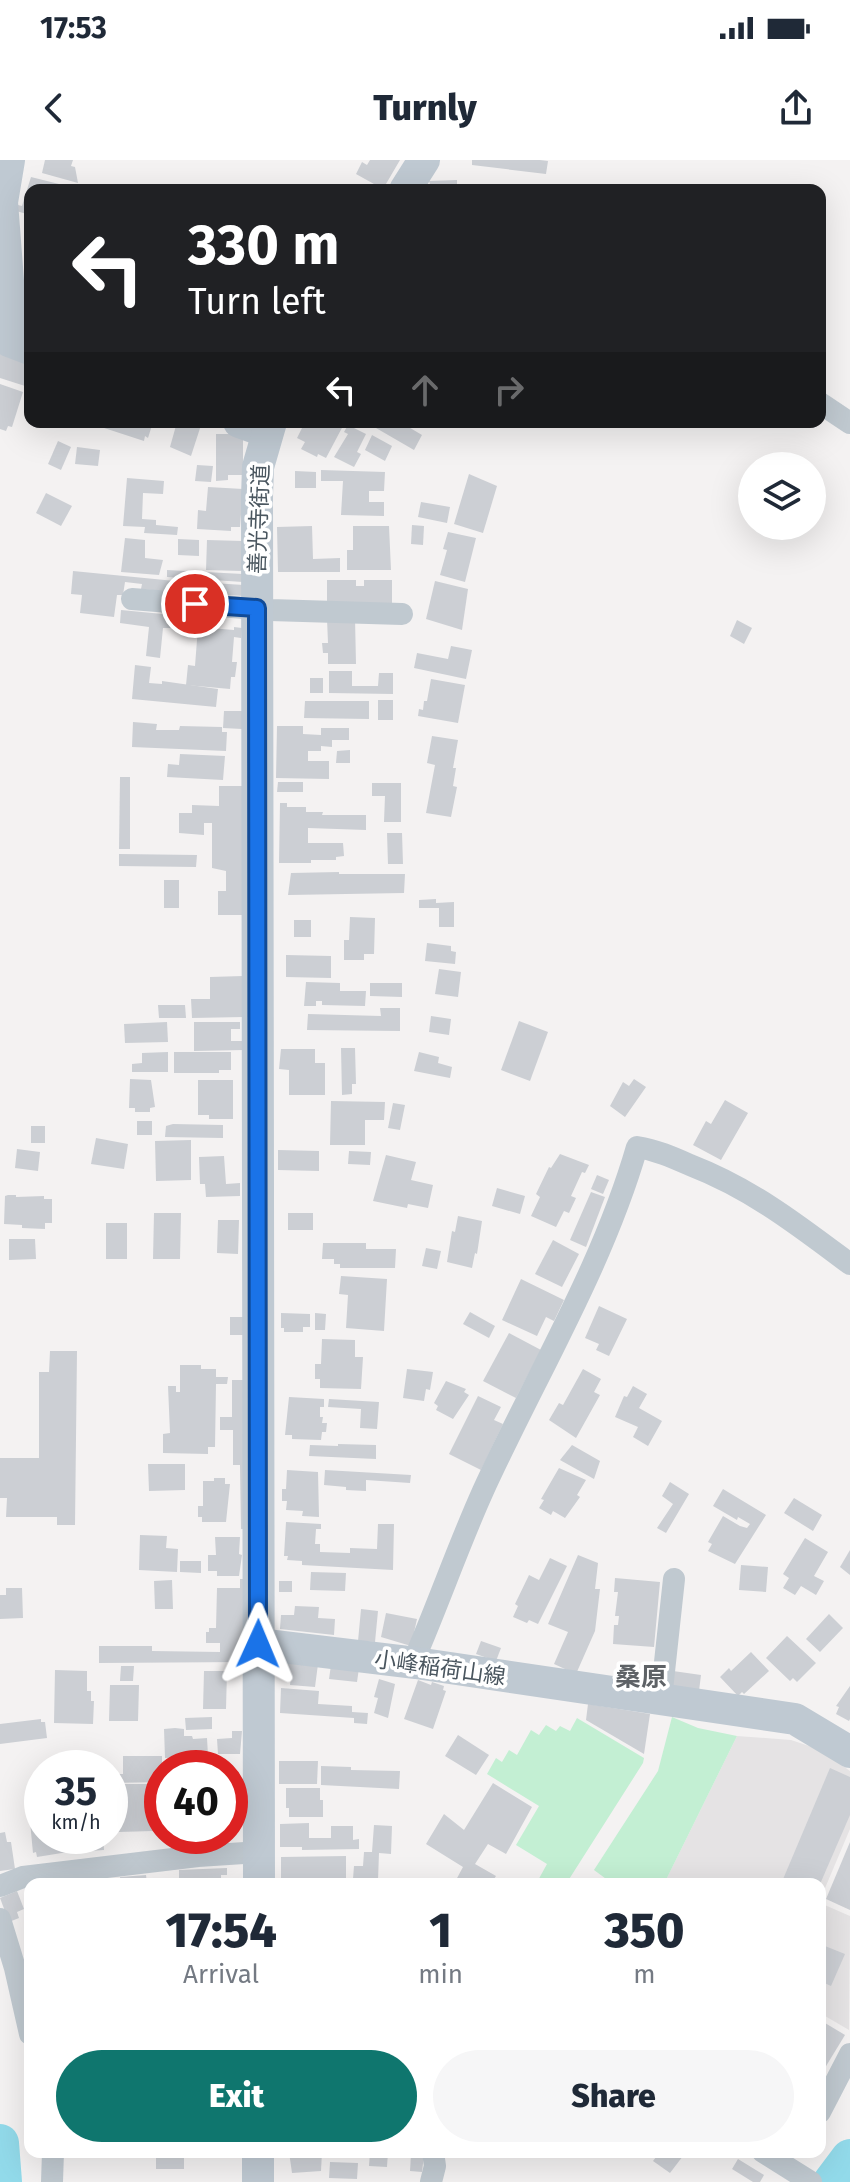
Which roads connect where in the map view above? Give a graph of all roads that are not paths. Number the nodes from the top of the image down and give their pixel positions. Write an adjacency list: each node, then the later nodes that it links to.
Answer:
1 (9, 160): 4 (street)
2 (424, 160): 3 (street)
3 (409, 184)
4 (13, 344)
5 (826, 407): 6 (street)
6 (850, 423)
7 (259, 428): 9 (street, 善光寺街道)
8 (132, 599): 9 (street)
9 (257, 608): 10 (street); 13 (street, 善光寺街道)
10 (402, 614)
11 (850, 1264): 14 (street)
12 (674, 1579): 15 (street)
13 (258, 1644): 14 (street, 小峰稲荷山線); 17 (street)
14 (416, 1663): 15 (street, 小峰稲荷山線)
15 (661, 1699): 16 (street, 小峰稲荷山線)
16 (850, 1752)
17 (259, 1852): 18 (street); 19 (street)
18 (259, 1878)
19 (0, 1886)
20 (0, 1919): 21 (street)
21 (24, 2011)
22 (850, 2054): 23 (street)
23 (826, 2100)
24 (53, 2158): 29 (street)
25 (258, 2158): 30 (street)
26 (434, 2158): 31 (street)
27 (774, 2158): 28 (street)
28 (799, 2172)
29 (52, 2182)
30 (258, 2182)
31 (431, 2182)

